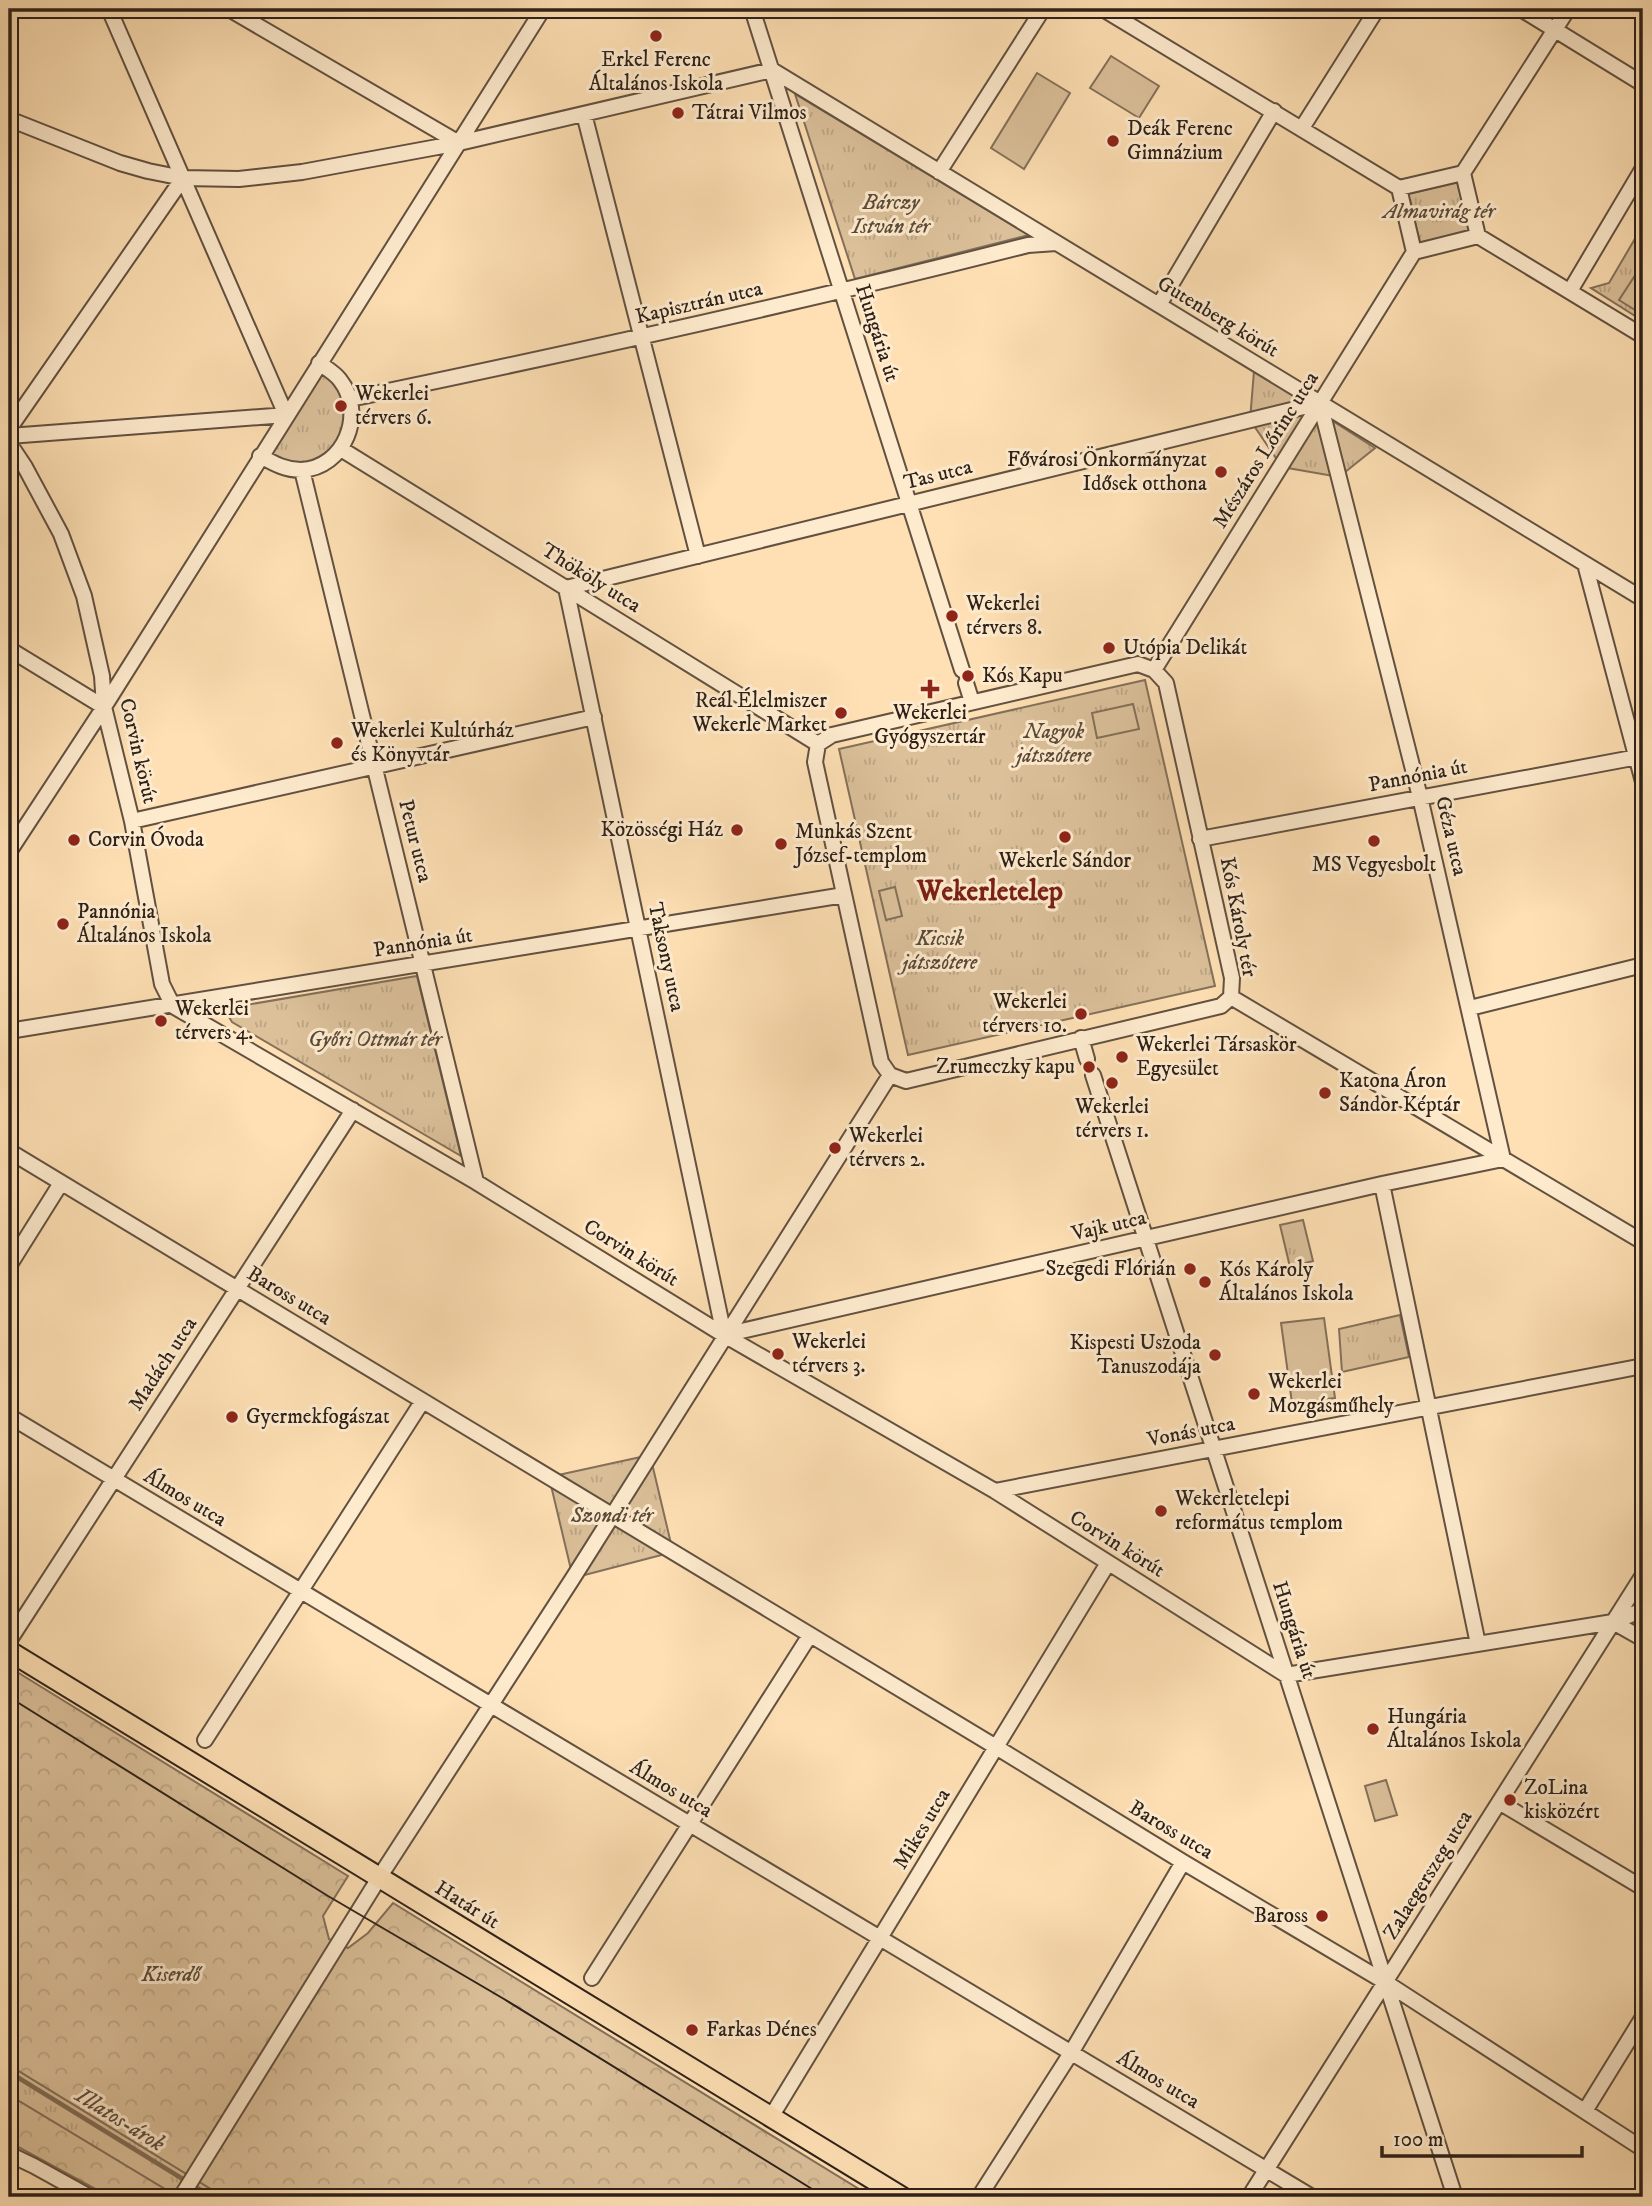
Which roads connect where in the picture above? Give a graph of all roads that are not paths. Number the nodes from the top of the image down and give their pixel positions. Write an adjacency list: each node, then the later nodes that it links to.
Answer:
1 (109, 9): 22 (street)
2 (229, 9): 10 (street)
3 (543, 9): 18 (street)
4 (752, 9): 12 (street, Hungária út)
5 (1043, 9): 20 (street)
6 (1103, 9): 14 (street)
7 (1377, 9): 17 (street)
8 (1521, 9): 11 (street)
9 (1568, 9): 11 (street)
10 (246, 13): 18 (street)
11 (1556, 29): 13 (street); 21 (street)
12 (772, 70): 15 (street); 20 (street, Gutenberg körút); 28 (street, Hungária út)
13 (1643, 84)
14 (1274, 111): 17 (street); 29 (street)
15 (584, 114): 18 (street); 31 (street)
16 (9, 119): 22 (street)
17 (1303, 128): 23 (street)
18 (459, 144): 22 (street); 32 (street)
19 (1643, 169): 27 (street)
20 (939, 172): 25 (street, Gutenberg körút)
21 (1463, 173): 23 (street); 24 (street)
22 (183, 178): 35 (street); 36 (street)
23 (1399, 188): 26 (street)
24 (1478, 236): 26 (street); 27 (street)
25 (1056, 243): 28 (street, Kapisztrán utca); 29 (street, Gutenberg körút)
26 (1414, 252): 34 (street, Mészáros Lőrinc utca)
27 (1570, 291): 30 (street)
28 (842, 292): 31 (street, Kapisztrán utca); 42 (street, Hungária út)
29 (1159, 306): 34 (street, Gutenberg körút)
30 (1643, 336)
31 (642, 337): 33 (street, Kapisztrán utca); 43 (street)
32 (319, 363): 33 (street); 35 (street)
33 (350, 399): 39 (street)
34 (1320, 403): 42 (street, Tas utca); 44 (street, Gutenberg körút); 48 (street, Mészáros Lőrinc utca); 56 (street, Géza utca)
35 (286, 415): 37 (street); 40 (street)
36 (9, 429)
37 (9, 436)
38 (9, 443): 50 (street, Corvin körút)
39 (341, 449): 41 (street); 45 (street, Thököly utca)
40 (260, 456): 41 (street); 50 (street)
41 (302, 470): 54 (street, Petur utca)
42 (910, 504): 43 (street, Tas utca); 49 (street, Hungária út)
43 (698, 556): 45 (street, Tas utca)
44 (1585, 564): 46 (street, Gutenberg körút); 53 (street)
45 (566, 588): 51 (street, Taksony utca); 52 (street, Thököly utca)
46 (1643, 599)
47 (9, 649): 50 (street)
48 (1154, 670): 49 (street); 58 (street, Kós Károly tér)
49 (972, 702): 52 (street)
50 (104, 707): 57 (street, Corvin körút); 59 (street)
51 (594, 717): 54 (street); 61 (street, Taksony utca)
52 (818, 744): 60 (street)
53 (1641, 752): 55 (street); 56 (street, Pannónia út)
54 (375, 766): 57 (street); 62 (street, Petur utca)
55 (1643, 782)
56 (1420, 797): 58 (street, Pannónia út); 66 (street, Géza utca)
57 (132, 821): 65 (street, Corvin körút)
58 (1200, 839): 64 (street, Kós Károly tér)
59 (9, 852)
60 (844, 895): 61 (street, Pannónia út); 70 (street)
61 (639, 929): 62 (street, Pannónia út); 82 (street, Taksony utca)
62 (423, 964): 65 (street, Pannónia út); 75 (street, Petur utca)
63 (1643, 964): 66 (street)
64 (1231, 997): 68 (street, Kós Károly tér); 74 (street)
65 (173, 1006): 67 (street, Pannónia út); 72 (street, Corvin körút)
66 (1470, 1008): 74 (street, Géza utca)
67 (9, 1031)
68 (1081, 1038): 69 (street); 70 (street, Kós Károly tér)
69 (1087, 1059)
70 (890, 1075): 82 (street)
71 (1093, 1075): 78 (street, Hungária út)
72 (353, 1110): 75 (street, Corvin körút); 81 (street, Madách utca)
73 (9, 1151): 76 (street, Baross utca)
74 (1503, 1159): 77 (street, Vajk utca); 79 (street)
75 (476, 1182): 82 (street, Corvin körút)
76 (61, 1183): 80 (street); 81 (street, Baross utca)
77 (1382, 1184): 78 (street, Vajk utca); 85 (street)
78 (1145, 1239): 82 (street, Vajk utca); 87 (street, Hungária út)
79 (1643, 1242)
80 (9, 1266)
81 (237, 1289): 84 (street, Baross utca); 88 (street, Madách utca)
82 (724, 1335): 89 (street, Corvin körút); 90 (street)
83 (1643, 1366): 85 (street, Vonás utca)
84 (422, 1402): 90 (street, Baross utca); 93 (street)
85 (1429, 1408): 87 (street, Vonás utca); 99 (street)
86 (9, 1416): 88 (street, Álmos utca)
87 (1213, 1449): 89 (street, Vonás utca); 101 (street, Hungária út)
88 (114, 1479): 93 (street, Álmos utca); 98 (street, Madách utca)
89 (995, 1492): 91 (street, Corvin körút)
90 (612, 1516): 96 (street, Baross utca); 102 (street)
91 (1108, 1563): 101 (street, Corvin körút); 104 (street, Mikes utca)
92 (1643, 1575): 95 (street, Zalaegerszeg utca)
93 (300, 1592): 102 (street, Álmos utca); 103 (street)
94 (1643, 1610): 95 (street)
95 (1613, 1622): 97 (street); 99 (street); 105 (street, Zalaegerszeg utca)
96 (810, 1635): 104 (street, Baross utca); 106 (street)
97 (1643, 1639)
98 (9, 1641)
99 (1478, 1644): 101 (street)
100 (9, 1651): 108 (main road, Határ út)
101 (1286, 1675): 112 (street, Hungária út)
102 (490, 1706): 106 (street, Álmos utca); 108 (street)
103 (205, 1740)
104 (996, 1747): 107 (street, Baross utca); 110 (street, Mikes utca)
105 (1499, 1802): 109 (street); 112 (street, Zalaegerszeg utca)
106 (689, 1825): 110 (street, Álmos utca); 111 (street)
107 (1183, 1862): 112 (street, Baross utca); 114 (street)
108 (380, 1880): 116 (main road, Határ út); 121 (street)
109 (1643, 1888)
110 (880, 1938): 114 (street, Álmos utca); 116 (street, Mikes utca)
111 (592, 1978)
112 (1385, 1982): 115 (street, Baross utca); 119 (street, Zalaegerszeg utca); 126 (street, Hungária út)
113 (1643, 2017): 115 (street)
114 (1071, 2053): 119 (street, Álmos utca); 123 (street)
115 (1585, 2111): 117 (street, Baross utca)
116 (771, 2117): 122 (main road, Határ út)
117 (1643, 2149)
118 (9, 2154): 120 (street)
119 (1266, 2170): 124 (street, Zalaegerszeg utca); 125 (street, Álmos utca)
120 (90, 2197)
121 (181, 2197)
122 (902, 2197)
123 (979, 2197)
124 (1249, 2197)
125 (1312, 2197)
126 (1455, 2197)

